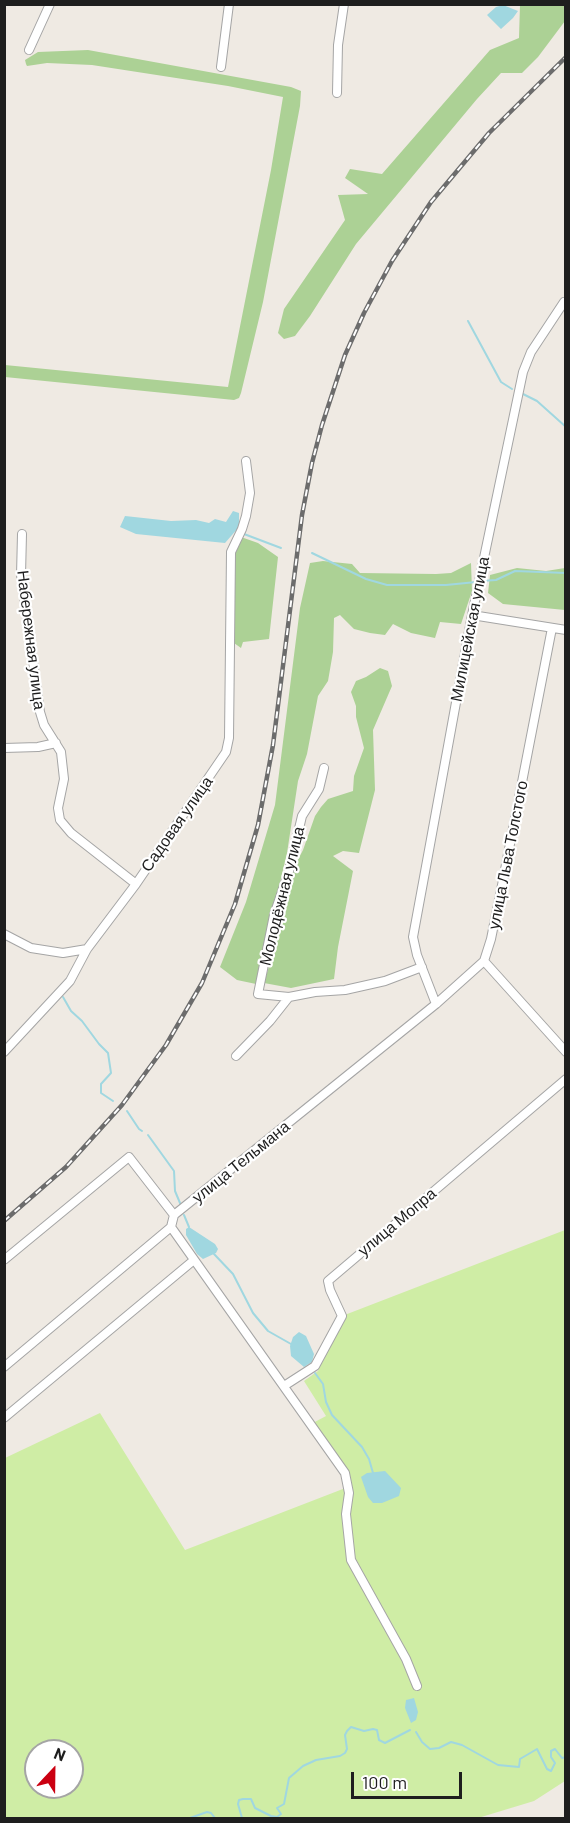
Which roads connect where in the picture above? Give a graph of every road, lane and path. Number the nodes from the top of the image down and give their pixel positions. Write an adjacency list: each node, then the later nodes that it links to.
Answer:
1 (50, 4): 4 (street)
2 (229, 4): 5 (street)
3 (344, 4): 6 (street)
4 (29, 50)
5 (221, 68)
6 (337, 93)
7 (564, 302): 10 (street, Милицейская улица)
8 (246, 460): 16 (street, Садовая улица)
9 (22, 534): 13 (street, Набережная улица)
10 (472, 615): 11 (street); 20 (street, Милицейская улица)
11 (552, 628): 12 (street); 19 (street, улица Льва Толстого)
12 (566, 630)
13 (56, 743): 14 (street); 16 (street, Набережная улица)
14 (4, 748)
15 (324, 768): 21 (street, Молодёжная улица)
16 (135, 884): 18 (street, Садовая улица)
17 (4, 934): 18 (street)
18 (87, 949): 23 (street, Садовая улица)
19 (484, 961): 22 (street, улица Тельмана); 24 (street)
20 (422, 967): 21 (street); 22 (street, Милицейская улица)
21 (289, 997): 25 (street)
22 (436, 1004): 27 (street, улица Тельмана)
23 (4, 1052)
24 (566, 1052)
25 (236, 1056)
26 (566, 1078): 32 (street, улица Мопра)
27 (174, 1215): 28 (street); 29 (street)
28 (171, 1227): 30 (street); 31 (street)
29 (4, 1260)
30 (194, 1260): 32 (street); 33 (street)
31 (4, 1367)
32 (284, 1386): 34 (street)
33 (4, 1418)
34 (417, 1686)

